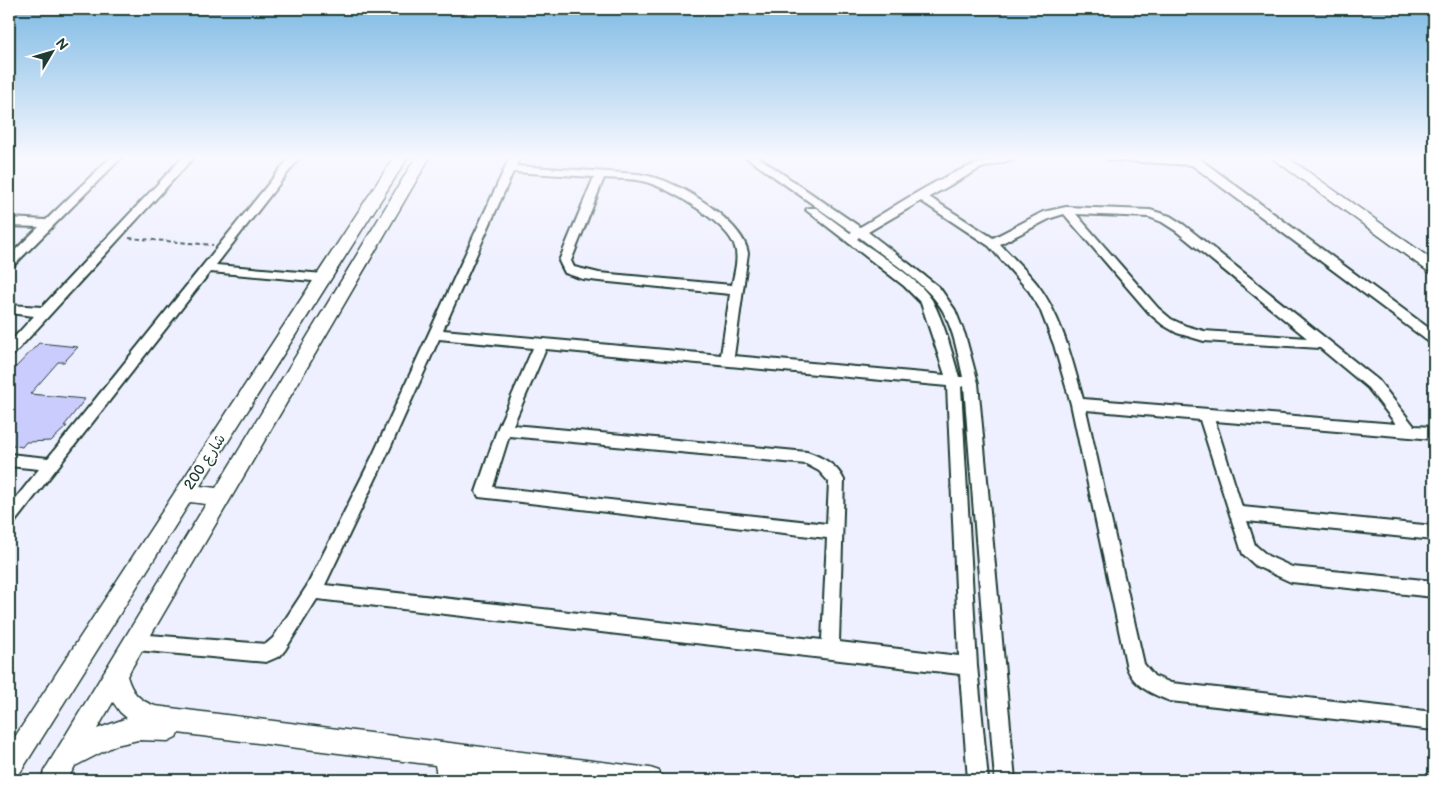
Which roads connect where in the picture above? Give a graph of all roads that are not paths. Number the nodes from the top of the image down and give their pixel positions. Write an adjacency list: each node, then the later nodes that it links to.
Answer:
1 (79, 194): 18 (street)
2 (154, 194): 28 (street)
3 (266, 194): 23 (street)
4 (378, 194): 25 (street, شارع 200)
5 (400, 194): 45 (street, شارع 200)
6 (498, 194): 29 (street)
7 (592, 194): 26 (street)
8 (682, 194): 26 (street)
9 (793, 194): 19 (street)
10 (800, 194): 19 (street)
11 (927, 194): 15 (street)
12 (1240, 194): 30 (street)
13 (1330, 194): 24 (street)
14 (1344, 194): 21 (street)
15 (922, 197): 19 (street); 20 (street)
16 (1066, 210): 20 (street); 31 (street); 31 (street)
17 (9, 222): 18 (street)
18 (48, 224): 22 (street)
19 (855, 235): 35 (street); 36 (street)
20 (993, 243): 37 (street)
21 (1434, 255)
22 (9, 263)
23 (207, 268): 25 (street); 43 (street)
24 (1434, 268)
25 (324, 278): 44 (street, شارع 200)
26 (737, 290): 34 (street)
27 (9, 309): 28 (street)
28 (44, 312): 33 (street)
29 (434, 334): 32 (street); 51 (street)
30 (1434, 339)
31 (1325, 344): 40 (street)
32 (541, 345): 34 (street); 39 (street)
33 (9, 351)
34 (726, 362): 35 (street)
35 (954, 382): 36 (street); 54 (street)
36 (971, 383): 63 (street)
37 (1078, 404): 38 (street); 56 (street)
38 (1206, 415): 40 (street); 46 (street)
39 (504, 430): 48 (street); 48 (street)
40 (1409, 430): 41 (street)
41 (1434, 433)
42 (9, 460): 43 (street)
43 (51, 464): 47 (street)
44 (185, 493): 45 (street); 58 (street, شارع 200)
45 (221, 497): 52 (street, شارع 200)
46 (1236, 513): 49 (street); 50 (street)
47 (9, 518)
48 (834, 532): 53 (street)
49 (1434, 533)
50 (1434, 590)
51 (313, 591): 52 (street); 53 (street)
52 (136, 642): 55 (street, شارع 200)
53 (830, 649): 54 (street)
54 (968, 666): 62 (street)
55 (116, 677): 57 (street, شارع 200); 61 (street)
56 (1434, 721)
57 (67, 757): 59 (street, شارع 200); 60 (street)
58 (9, 767)
59 (53, 780)
60 (548, 780)
61 (650, 780)
62 (978, 780)
63 (1005, 780)

